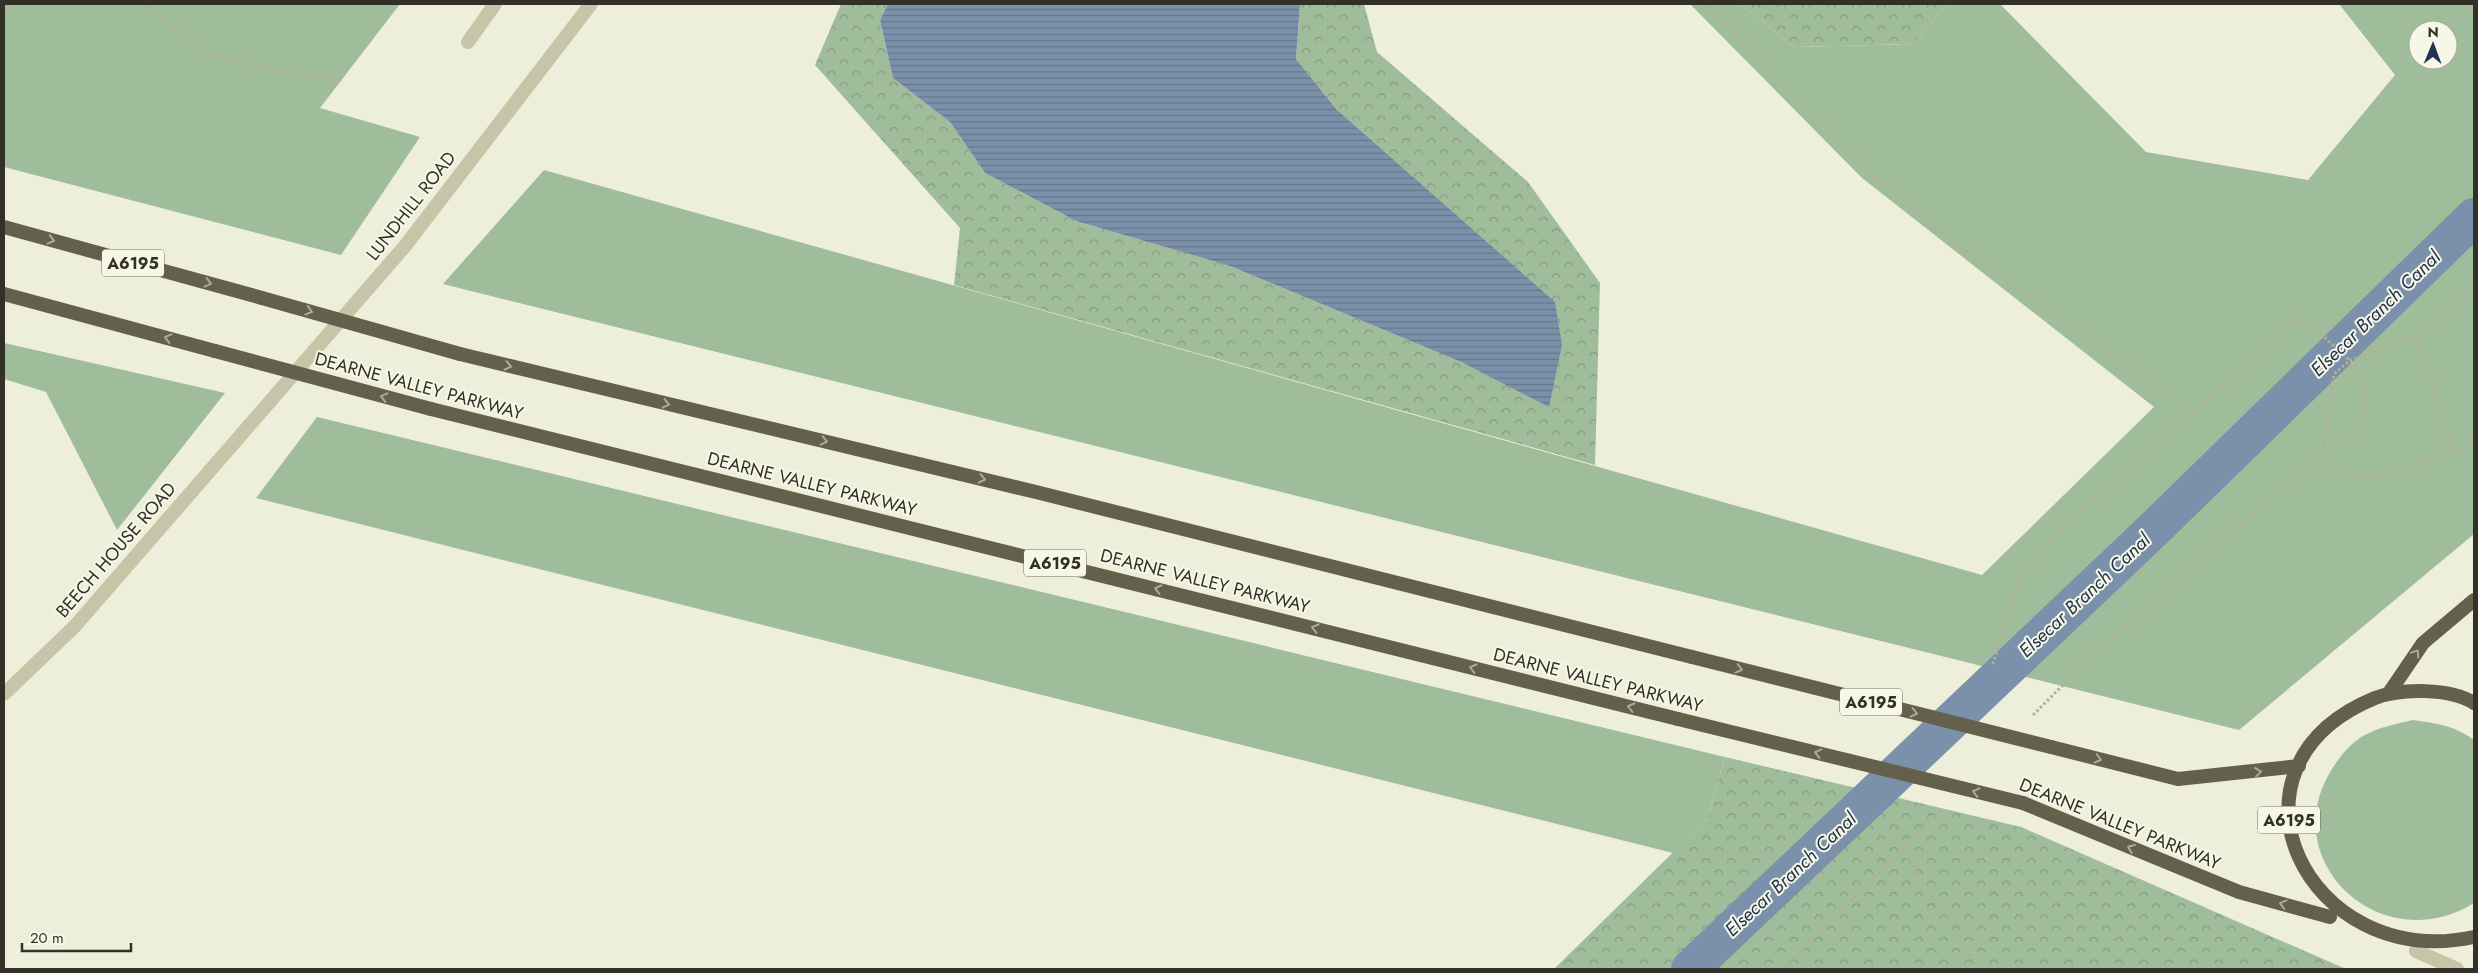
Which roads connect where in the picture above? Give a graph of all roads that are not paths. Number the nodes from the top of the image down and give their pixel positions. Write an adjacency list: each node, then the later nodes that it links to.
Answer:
1 (495, 4): 3 (street)
2 (591, 4): 6 (street, LUNDHILL ROAD)
3 (468, 42)
4 (4, 228): 11 (highway, A6195, one-way to 11, bridge)
5 (4, 294): 12 (highway, DEARNE VALLEY PARKWAY / A6195, one-way to 5, bridge)
6 (251, 424): 9 (street, BEECH HOUSE ROAD)
7 (2474, 600): 8 (highway, one-way to 7)
8 (2389, 693): 10 (highway, A6195); 11 (highway, A6195)
9 (4, 694)
10 (2474, 703)
11 (2299, 766): 12 (highway, A6195)
12 (2330, 917): 14 (highway, A6195)
13 (2474, 937): 16 (highway)
14 (2378, 943)
15 (2393, 947): 16 (highway)
16 (2416, 951): 17 (street)
17 (2457, 969)

